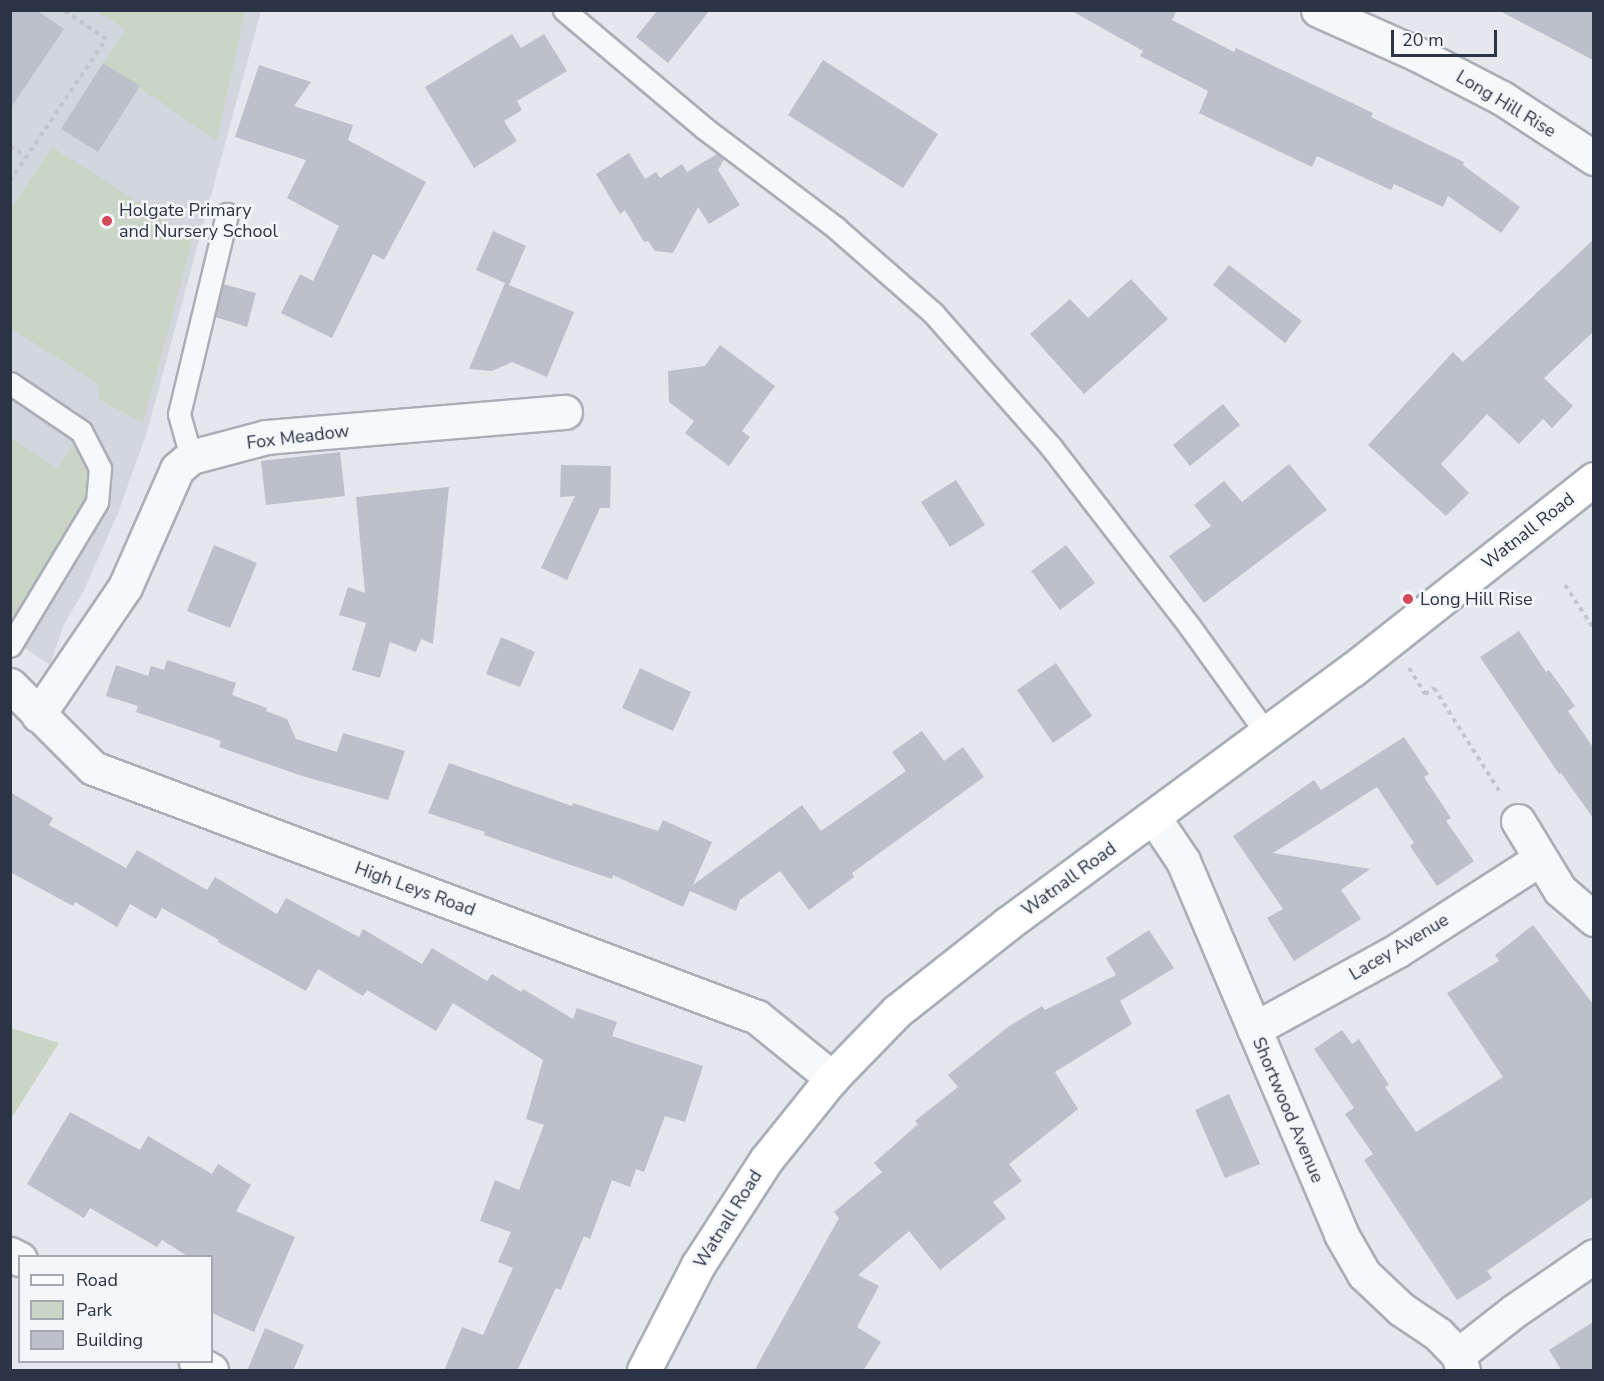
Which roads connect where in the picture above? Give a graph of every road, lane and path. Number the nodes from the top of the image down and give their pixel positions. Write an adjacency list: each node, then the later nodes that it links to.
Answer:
1 (63, 10): 5 (path)
2 (564, 10): 22 (lane)
3 (1318, 10): 6 (street, Long Hill Rise)
4 (10, 146): 5 (path)
5 (27, 157): 7 (path)
6 (1593, 158)
7 (10, 182)
8 (227, 214): 11 (lane)
9 (10, 383): 16 (lane)
10 (565, 412): 11 (street, Fox Meadow)
11 (191, 457): 21 (street)
12 (1593, 479): 15 (main road, Watnall Road)
13 (1565, 585): 14 (path)
14 (1593, 629)
15 (1390, 640): 18 (path); 22 (main road, Watnall Road)
16 (10, 646)
17 (1418, 662): 18 (path)
18 (1409, 669): 19 (path); 24 (path)
19 (1400, 676)
20 (10, 685): 21 (street, High Leys Road)
21 (38, 715): 28 (street, High Leys Road)
22 (1267, 734): 23 (main road, Watnall Road)
23 (1154, 818): 27 (street, Shortwood Avenue); 28 (main road, Watnall Road)
24 (1518, 821): 25 (street)
25 (1540, 859): 26 (street); 27 (street, Lacey Avenue)
26 (1593, 919)
27 (1254, 1029): 31 (street, Shortwood Avenue)
28 (832, 1078): 33 (main road, Watnall Road)
29 (1593, 1256): 31 (street)
30 (198, 1363): 32 (street)
31 (1460, 1363)
32 (211, 1371)
33 (644, 1371)

